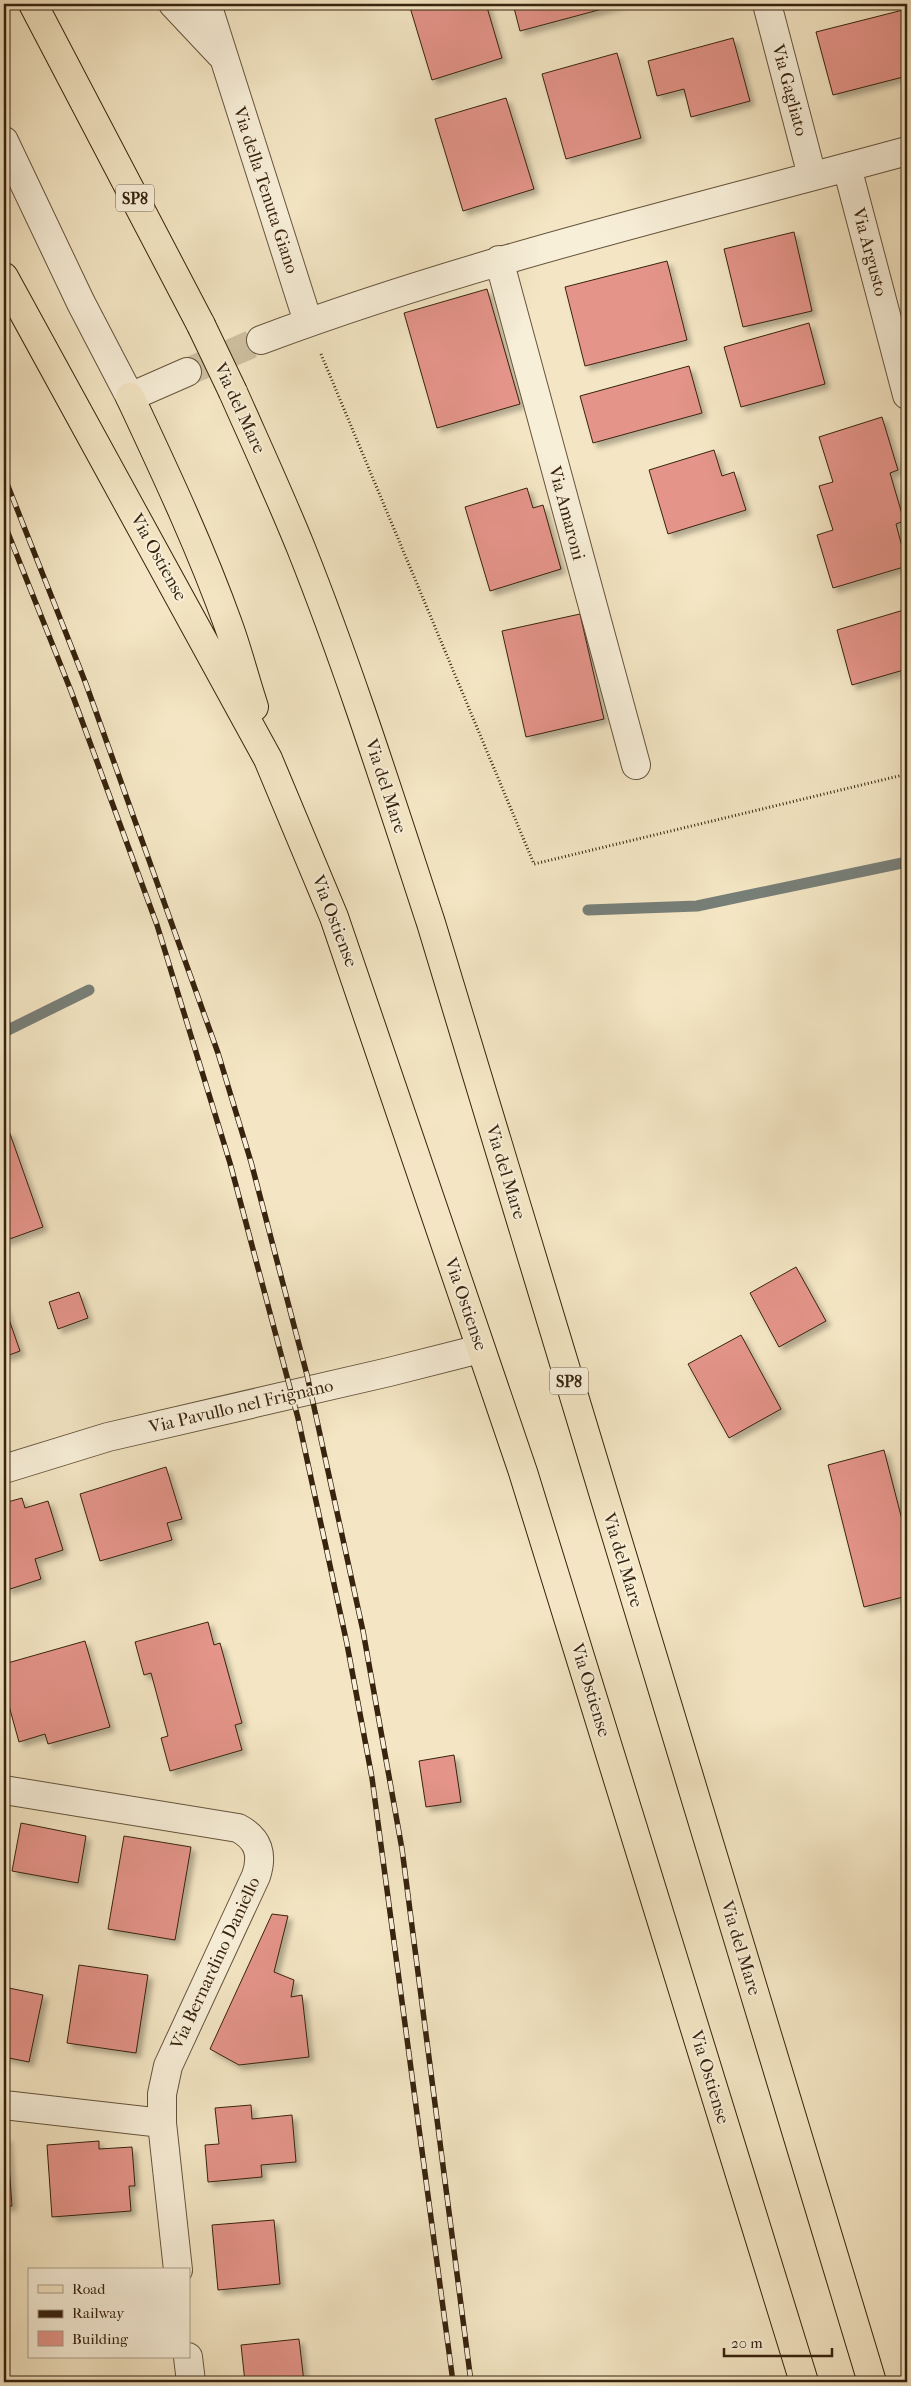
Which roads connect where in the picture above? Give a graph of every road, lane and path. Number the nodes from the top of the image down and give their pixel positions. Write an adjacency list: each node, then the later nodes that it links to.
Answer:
1 (33, 4): 7 (main road, Via del Mare / SP8)
2 (49, 4): 7 (main road)
3 (173, 4): 6 (street, Via della Tenuta Giano)
4 (207, 4): 6 (street, Via della Tenuta Giano)
5 (767, 4): 11 (street, Via Gagliato)
6 (223, 58): 14 (street, Via della Tenuta Giano)
7 (68, 71): 31 (main road, Via del Mare / SP8, bridge)
8 (4, 141): 18 (street)
9 (907, 151): 10 (street)
10 (847, 167): 11 (street); 17 (street, Via Argusto)
11 (812, 176): 12 (street)
12 (499, 260): 14 (street); 20 (street, Via Amaroni)
13 (4, 277): 19 (main road, Via Ostiense)
14 (308, 322): 15 (street); 21 (path)
15 (261, 340)
16 (187, 372): 18 (street)
17 (907, 396)
18 (130, 397): 19 (main road)
19 (268, 760): 22 (main road, Via Ostiense)
20 (636, 765)
21 (907, 774)
22 (480, 1349): 23 (street, Via Pavullo nel Frignano); 30 (main road, Via Ostiense)
23 (4, 1470)
24 (4, 1790): 26 (street, Via Bernardino Daniello)
25 (4, 2105): 26 (street)
26 (162, 2123): 27 (street, Via Bernardino Daniello)
27 (178, 2268)
28 (188, 2358): 29 (street)
29 (191, 2382)
30 (804, 2382)
31 (872, 2382)

